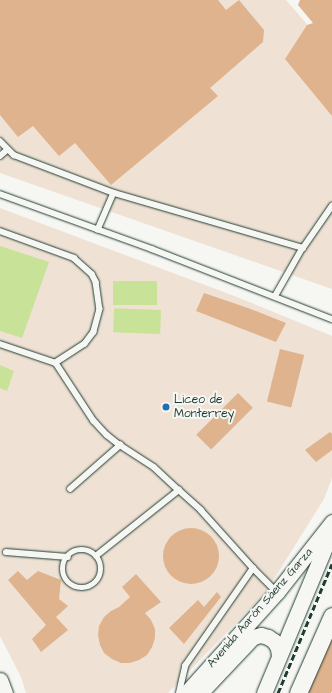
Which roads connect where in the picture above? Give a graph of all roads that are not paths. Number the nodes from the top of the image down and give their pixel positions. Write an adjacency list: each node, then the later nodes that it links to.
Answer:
1 (0, 141): 2 (lane)
2 (7, 150): 3 (lane); 4 (lane)
3 (0, 156)
4 (114, 193): 7 (lane); 9 (lane)
5 (0, 194): 7 (lane)
6 (332, 206): 9 (lane)
7 (98, 230): 10 (lane)
8 (0, 231): 13 (lane)
9 (302, 248): 10 (lane)
10 (275, 297): 11 (lane)
11 (332, 319)
12 (0, 344): 13 (lane)
13 (56, 363): 14 (lane)
14 (120, 445): 15 (lane); 16 (lane)
15 (70, 489)
16 (179, 490): 20 (lane); 22 (lane)
17 (332, 522): 23 (main road, Avenida Aarón Sáenz Garza)
18 (332, 530): 25 (main road)
19 (6, 552): 21 (lane)
20 (96, 556): 21 (lane); 21 (lane)
21 (68, 557)
22 (252, 568): 23 (lane); 28 (lane)
23 (277, 592): 29 (main road, Avenida Aarón Sáenz Garza)
24 (332, 616): 32 (main road)
25 (279, 656): 30 (main road, Avenida Aarón Sáenz Garza); 31 (main road)
26 (0, 680): 27 (main road)
27 (5, 693)
28 (179, 693)
29 (186, 693)
30 (200, 693)
31 (264, 693)
32 (298, 693)

